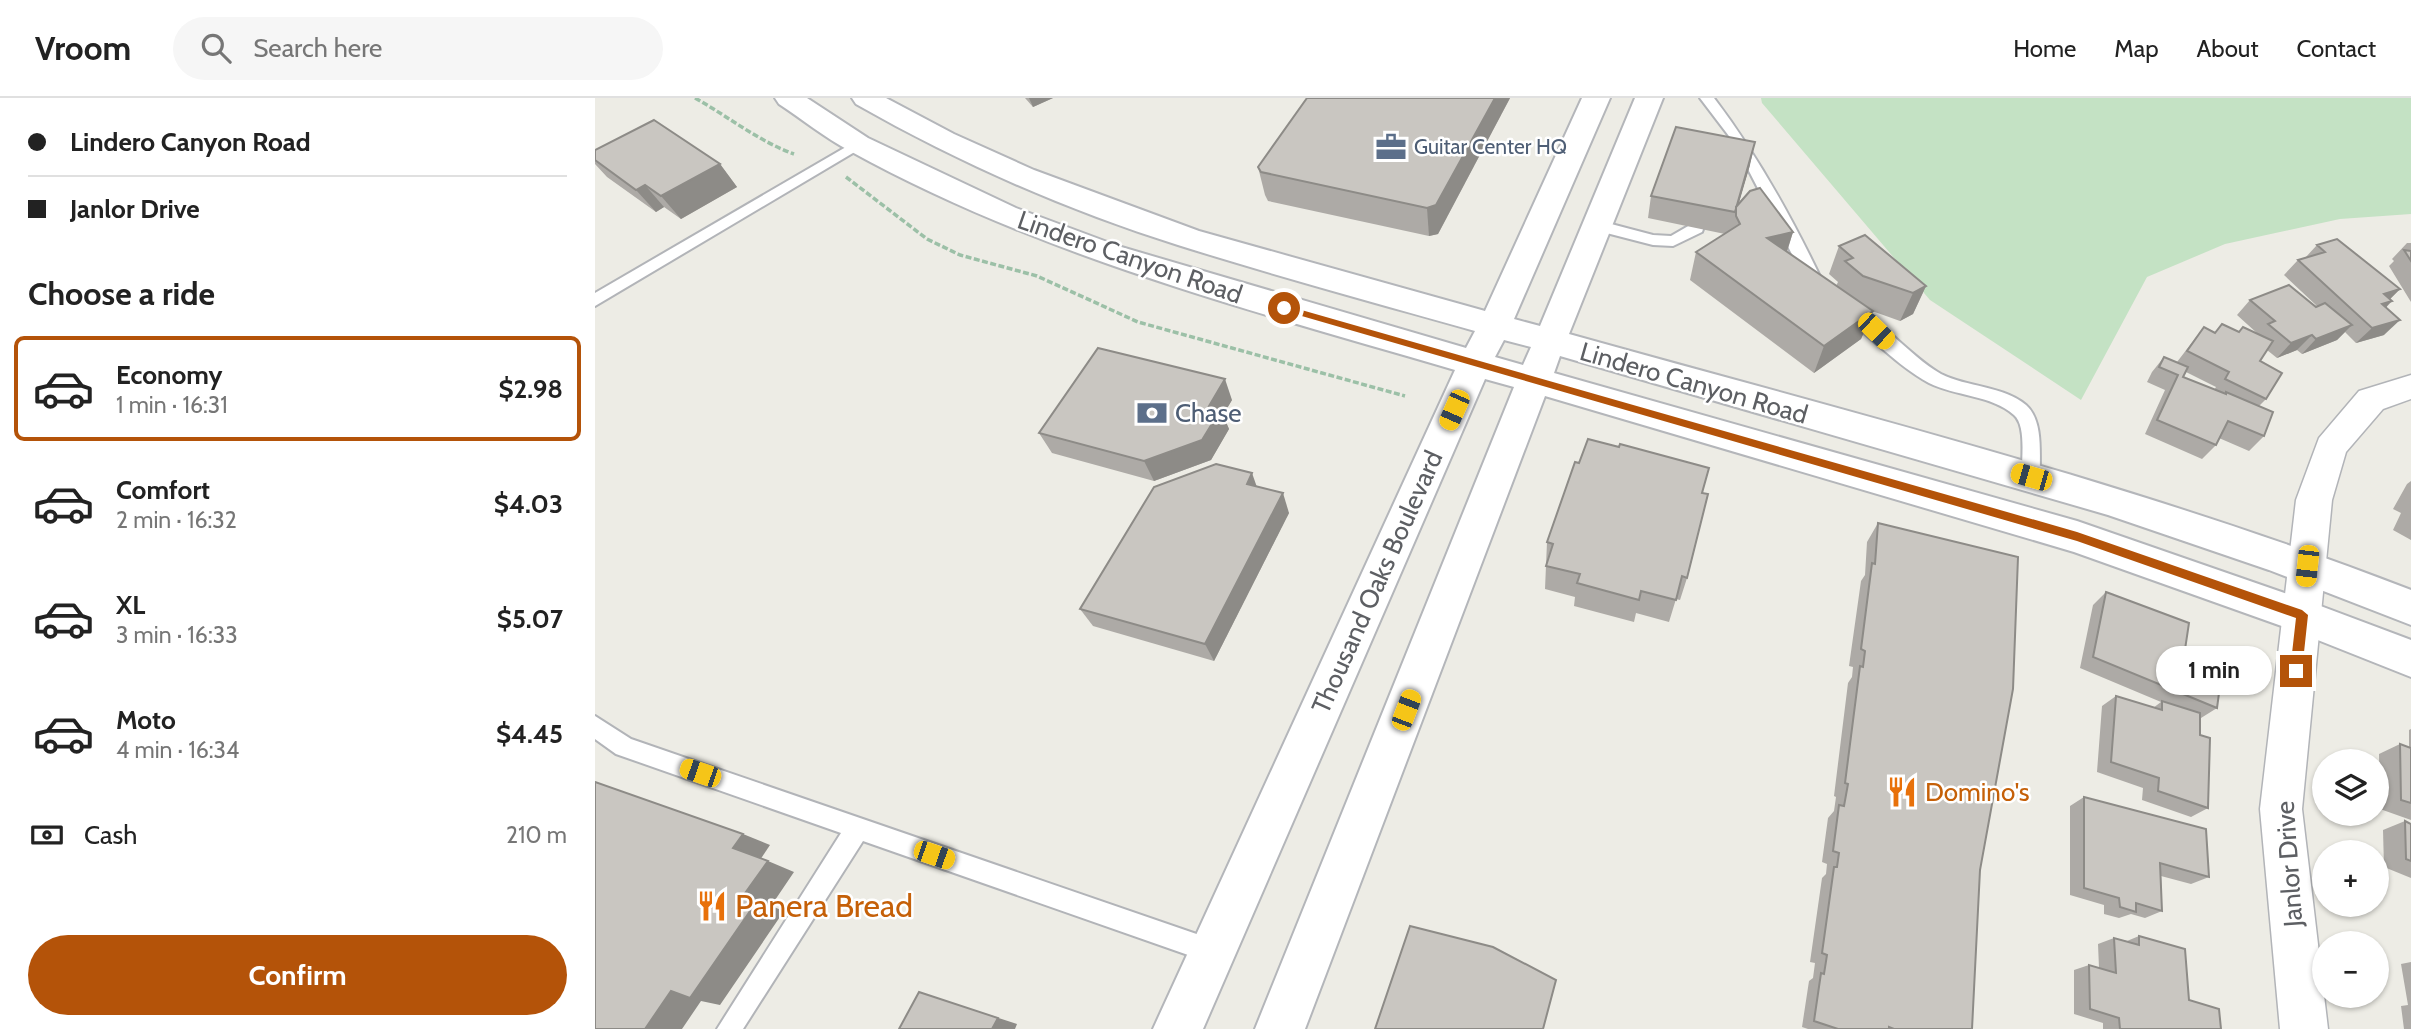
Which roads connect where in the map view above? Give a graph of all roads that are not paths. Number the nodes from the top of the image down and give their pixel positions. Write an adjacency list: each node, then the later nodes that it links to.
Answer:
1 (789, 98): 7 (main road, Lindero Canyon Road)
2 (866, 98): 9 (main road, Lindero Canyon Road)
3 (1596, 98): 13 (main road, Thousand Oaks Boulevard)
4 (1649, 98): 11 (main road)
5 (1707, 98): 6 (lane)
6 (1724, 119): 8 (lane); 18 (lane)
7 (858, 144): 9 (main road); 12 (lane); 15 (main road, Lindero Canyon Road)
8 (1721, 145)
9 (1013, 172): 13 (main road, Lindero Canyon Road)
10 (1709, 193): 11 (lane)
11 (1596, 225): 14 (main road)
12 (595, 300)
13 (1494, 326): 14 (main road, Lindero Canyon Road); 15 (main road, Thousand Oaks Boulevard)
14 (1551, 343): 16 (main road); 18 (main road, Lindero Canyon Road)
15 (1475, 363): 16 (main road, Lindero Canyon Road); 25 (main road, Thousand Oaks Boulevard)
16 (1534, 380): 21 (main road, Lindero Canyon Road); 28 (main road)
17 (2411, 387): 19 (street, Janlor Drive)
18 (2031, 477): 19 (main road, Lindero Canyon Road)
19 (2307, 566): 20 (main road, Lindero Canyon Road); 21 (street, Janlor Drive)
20 (2411, 608)
21 (2302, 615): 22 (main road, Lindero Canyon Road); 29 (street, Janlor Drive)
22 (2411, 659)
23 (595, 726): 24 (lane)
24 (858, 828): 25 (lane); 26 (lane)
25 (1211, 951): 27 (main road, Thousand Oaks Boulevard)
26 (729, 1029)
27 (1178, 1029)
28 (1280, 1029)
29 (2304, 1029)

